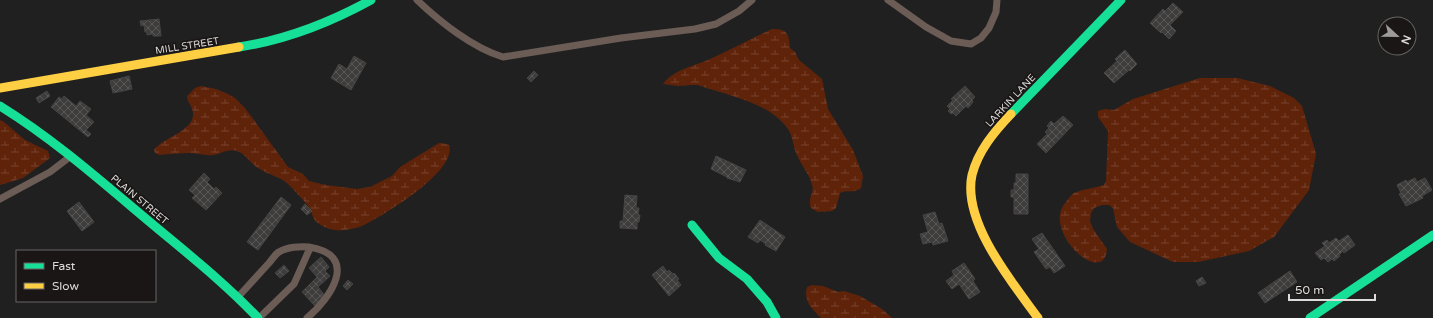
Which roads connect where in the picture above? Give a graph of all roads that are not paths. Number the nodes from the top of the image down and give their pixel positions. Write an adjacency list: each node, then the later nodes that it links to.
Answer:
1 (371, 0): 7 (street, MILL STREET)
2 (417, 0): 3 (lane)
3 (752, 0)
4 (888, 0): 5 (lane)
5 (998, 0)
6 (1121, 0): 18 (street, LARKIN LANE)
7 (0, 88)
8 (0, 106): 9 (street, PLAIN STREET)
9 (71, 156): 10 (lane); 14 (street, PLAIN STREET)
10 (0, 200)
11 (692, 225): 17 (street)
12 (1433, 235): 19 (street)
13 (310, 248): 14 (lane); 15 (lane); 16 (lane)
14 (237, 298): 15 (street, PLAIN STREET)
15 (258, 318)
16 (307, 318)
17 (776, 318)
18 (1038, 318)
19 (1310, 318)

